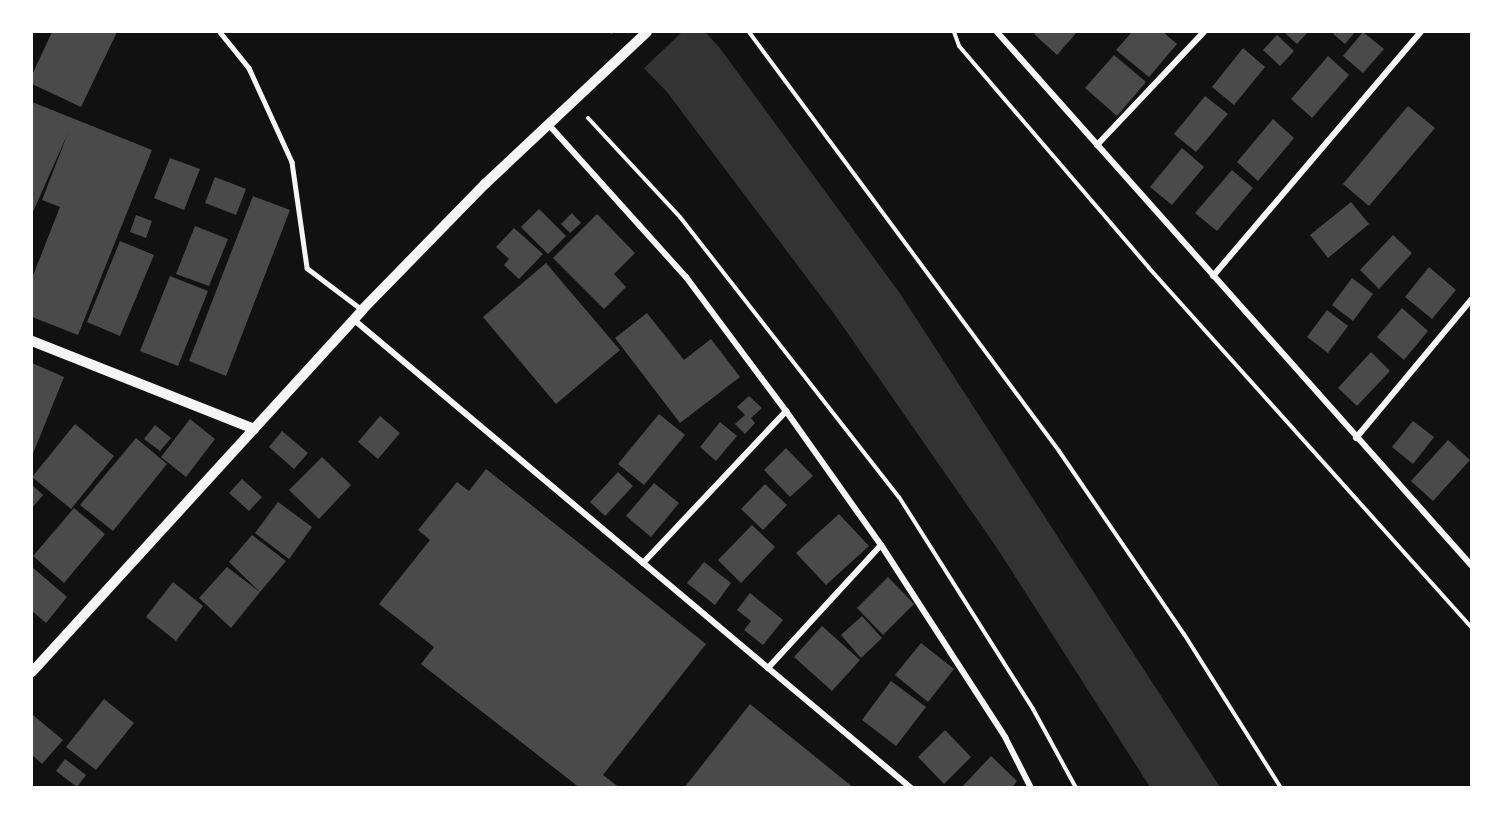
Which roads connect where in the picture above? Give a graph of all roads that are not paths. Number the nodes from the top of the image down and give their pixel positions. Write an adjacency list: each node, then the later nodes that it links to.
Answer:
1 (220, 32): 10 (lane)
2 (647, 32): 6 (street)
3 (998, 32): 7 (street)
4 (1204, 32): 7 (street)
5 (1421, 32): 8 (street)
6 (549, 125): 10 (street); 13 (street)
7 (1096, 145): 8 (street)
8 (1213, 276): 15 (street)
9 (1472, 299): 15 (street)
10 (362, 310): 11 (street)
11 (353, 320): 14 (street); 17 (street)
12 (32, 341): 14 (street)
13 (786, 411): 16 (street); 17 (street)
14 (254, 429): 20 (street)
15 (1356, 438): 18 (street)
16 (881, 545): 19 (street); 22 (street)
17 (643, 563): 19 (street)
18 (1472, 566)
19 (768, 668): 21 (street)
20 (32, 672)
21 (911, 788)
22 (1031, 788)

